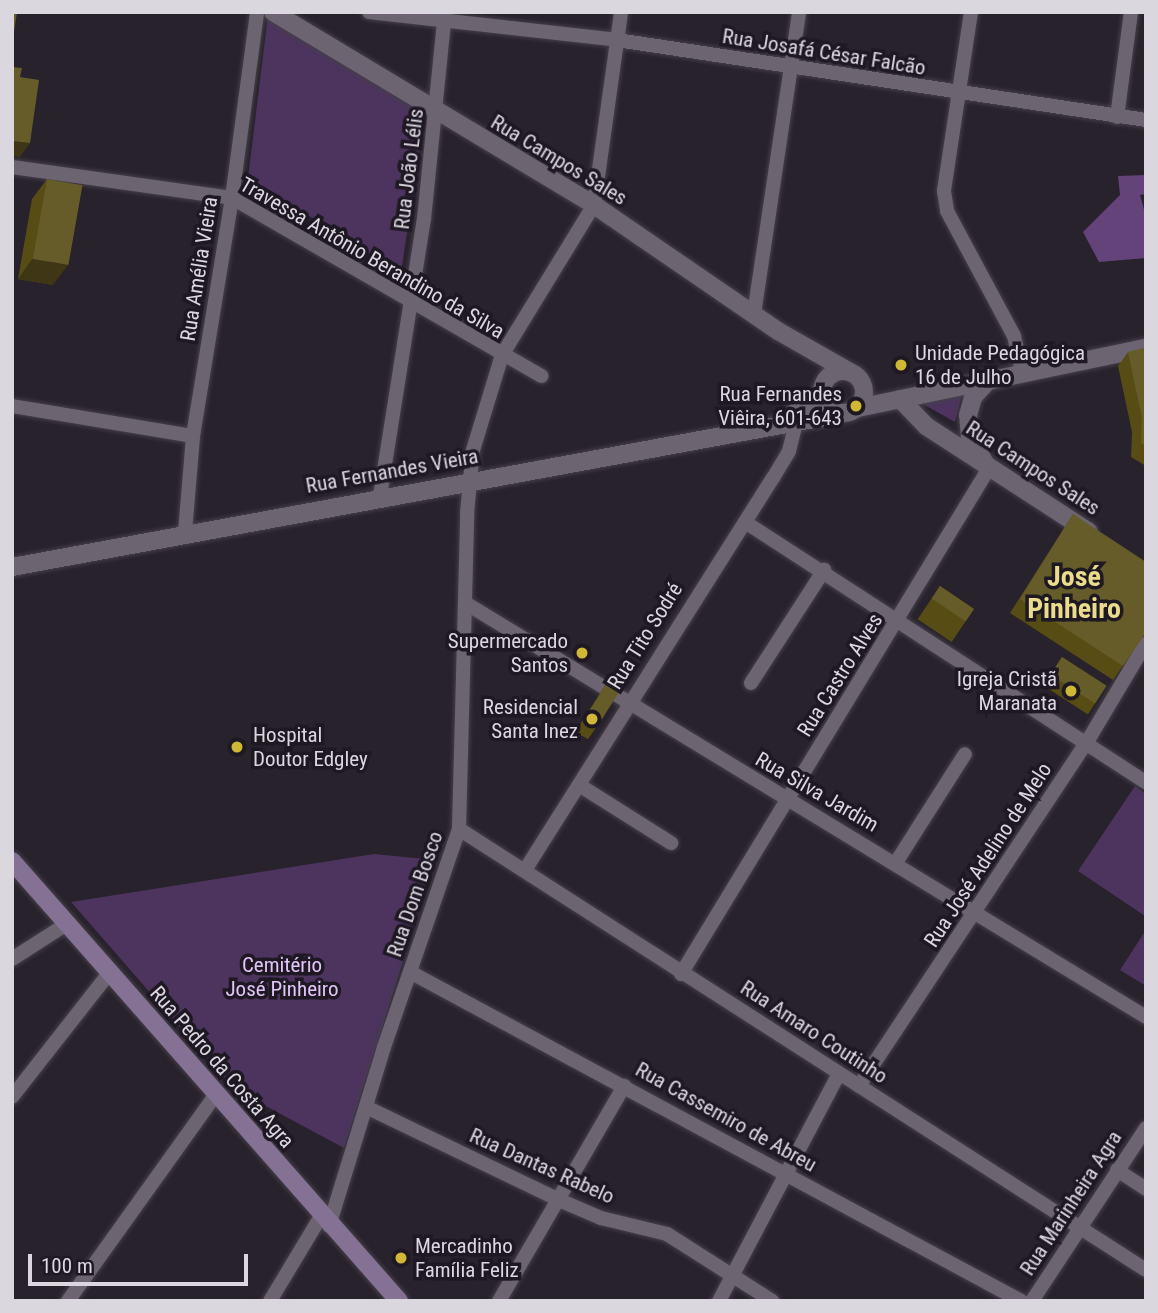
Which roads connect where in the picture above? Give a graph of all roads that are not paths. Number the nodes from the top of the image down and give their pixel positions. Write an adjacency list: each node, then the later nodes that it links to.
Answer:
1 (257, 12): 16 (street, Rua Amélia Vieira)
2 (369, 12): 8 (street, Rua Josafá César Falcão)
3 (621, 12): 9 (street)
4 (799, 12): 10 (street)
5 (971, 12): 11 (street)
6 (1131, 12): 13 (street)
7 (282, 14): 12 (street, Rua Campos Sales)
8 (444, 18): 9 (street, Rua Josafá César Falcão); 12 (street, Rua João Lélis)
9 (617, 40): 10 (street, Rua Josafá César Falcão); 17 (street)
10 (794, 67): 11 (street, Rua Josafá César Falcão); 19 (street)
11 (961, 95): 13 (street, Rua Josafá César Falcão); 23 (street)
12 (438, 113): 17 (street, Rua Campos Sales); 18 (street, Rua João Lélis)
13 (1117, 117): 14 (street, Rua Josafá César Falcão)
14 (1146, 120)
15 (12, 167): 16 (street, Travessa Antônio Berandino da Silva)
16 (232, 198): 18 (street, Travessa Antônio Berandino da Silva); 33 (street, Rua Amélia Vieira)
17 (594, 205): 19 (street, Rua Campos Sales); 22 (street, Rua Dom Bosco)
18 (411, 302): 22 (street, Travessa Antônio Berandino da Silva); 36 (street, Rua João Lélis)
19 (754, 314): 21 (street, Rua Campos Sales)
20 (1146, 348): 23 (street)
21 (817, 351): 24 (street, Rua Campos Sales); 27 (street)
22 (502, 355): 25 (street, Travessa Antônio Berandino da Silva); 35 (street, Rua Dom Bosco)
23 (1022, 372): 26 (street)
24 (854, 374): 27 (street); 28 (street, Rua Campos Sales); 30 (street)
25 (541, 376)
26 (990, 379): 28 (street); 34 (street)
27 (825, 385): 31 (street); 32 (street, Rua Fernandes Vieira)
28 (898, 399): 30 (street); 34 (street, Rua Campos Sales)
29 (12, 406): 33 (street)
30 (858, 408): 31 (street)
31 (841, 414): 32 (street, Rua Fernandes Vieira)
32 (788, 423): 35 (street, Rua Fernandes Vieira); 37 (street, Rua Tito Sodré)
33 (193, 436): 38 (street, Rua Amélia Vieira)
34 (989, 468): 39 (street, Rua Campos Sales); 43 (street, Rua Castro Alves)
35 (470, 480): 36 (street, Rua Fernandes Vieira); 42 (street, Rua Dom Bosco)
36 (380, 496): 38 (street, Rua Fernandes Vieira)
37 (745, 522): 41 (street); 46 (street, Rua Tito Sodré)
38 (185, 532): 40 (street, Rua Fernandes Vieira)
39 (1101, 540)
40 (12, 566)
41 (824, 570): 43 (street); 45 (street)
42 (467, 604): 46 (street, Rua Silva Jardim); 52 (street, Rua Dom Bosco)
43 (898, 621): 47 (street); 51 (street, Rua Castro Alves)
44 (1146, 643): 47 (street, Rua José Adelino de Melo)
45 (751, 683)
46 (627, 704): 50 (street, Rua Tito Sodré); 51 (street, Rua Silva Jardim)
47 (1087, 742): 49 (street); 57 (street, Rua José Adelino de Melo)
48 (965, 754): 55 (street)
49 (1146, 782)
50 (579, 785): 53 (street); 56 (street, Rua Tito Sodré)
51 (790, 799): 55 (street, Rua Silva Jardim); 62 (street, Rua Castro Alves)
52 (459, 829): 56 (street, Rua Amaro Coutinho); 61 (street, Rua Dom Bosco)
53 (671, 843)
54 (12, 861): 58 (main road, Rua Pedro da Costa Agra)
55 (895, 864): 57 (street, Rua Silva Jardim)
56 (524, 870): 62 (street, Rua Amaro Coutinho)
57 (976, 911): 63 (street, Rua Silva Jardim); 66 (street, Rua José Adelino de Melo)
58 (68, 923): 59 (street); 60 (main road, Rua Pedro da Costa Agra)
59 (12, 959)
60 (110, 972): 67 (main road, Rua Pedro da Costa Agra); 68 (street)
61 (410, 972): 65 (street, Rua Cassemiro de Abreu); 69 (street, Rua Dom Bosco)
62 (681, 974): 64 (street, Rua Amaro Coutinho)
63 (1146, 1017)
64 (838, 1075): 66 (street, Rua Amaro Coutinho); 72 (street)
65 (624, 1086): 72 (street, Rua Cassemiro de Abreu); 74 (street)
66 (859, 1086): 76 (street, Rua Amaro Coutinho)
67 (216, 1094): 75 (main road, Rua Pedro da Costa Agra); 79 (street)
68 (12, 1097)
69 (366, 1107): 74 (street, Rua Dantas Rabelo); 75 (street, Rua Dom Bosco)
70 (1146, 1128): 71 (street, Rua Marinheira Agra)
71 (1117, 1170): 73 (street); 76 (street, Rua Marinheira Agra)
72 (785, 1174): 78 (street); 85 (street, Rua Cassemiro de Abreu)
73 (1146, 1189)
74 (559, 1200): 78 (street, Rua Dantas Rabelo); 82 (street)
75 (325, 1221): 80 (street); 81 (main road, Rua Pedro da Costa Agra)
76 (1080, 1226): 77 (street, Rua Amaro Coutinho); 86 (street, Rua Marinheira Agra)
77 (1146, 1270)
78 (734, 1276): 83 (street); 84 (street, Rua Dantas Rabelo)
79 (68, 1301)
80 (270, 1301)
81 (398, 1301)
82 (499, 1301)
83 (719, 1301)
84 (772, 1301)
85 (1021, 1301)
86 (1032, 1301)

